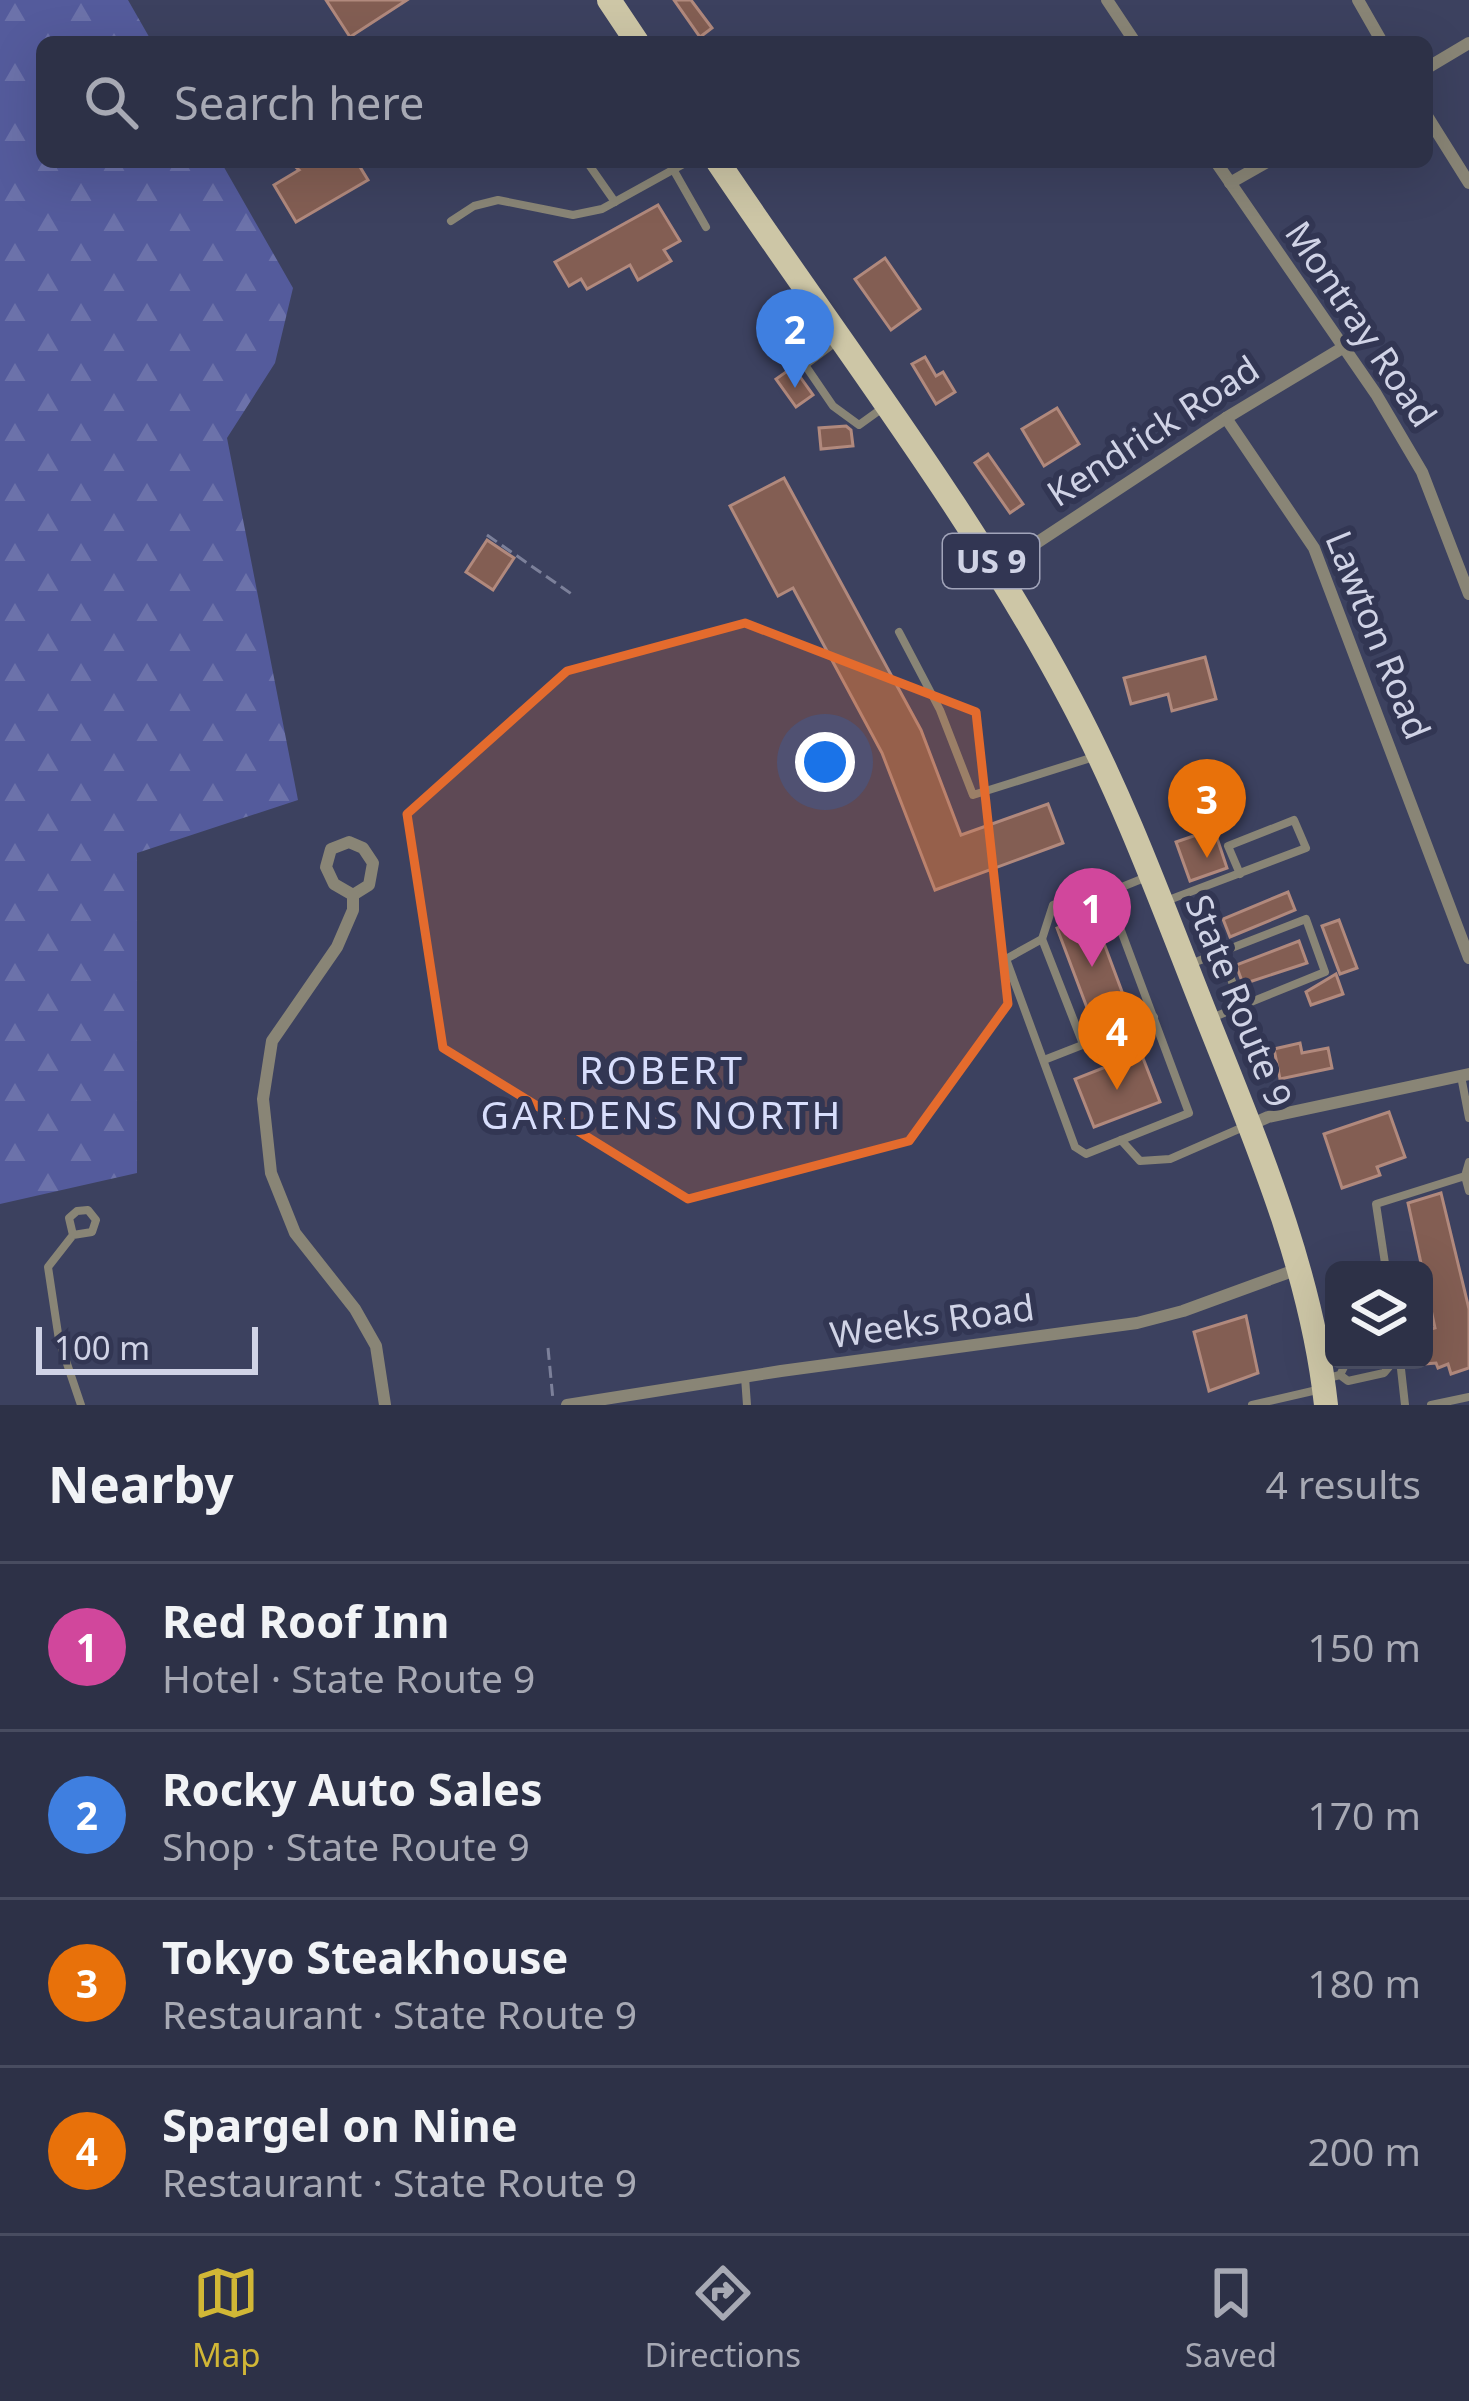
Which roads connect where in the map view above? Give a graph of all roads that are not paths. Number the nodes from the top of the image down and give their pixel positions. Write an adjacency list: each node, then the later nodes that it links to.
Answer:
1 (608, 0): 4 (main road)
2 (1107, 0): 5 (street)
3 (1358, 0): 6 (street)
4 (633, 36)
5 (1131, 36)
6 (1379, 36)
7 (1469, 43): 8 (street)
8 (1433, 64)
9 (1433, 126): 17 (street)
10 (591, 168): 18 (lane)
11 (668, 168): 18 (lane)
12 (672, 168): 20 (lane)
13 (722, 168): 21 (main road, State Route 9 / US 9)
14 (1220, 168): 16 (street, Montray Road)
15 (1256, 168): 16 (street)
16 (1230, 183): 22 (street, Montray Road)
17 (1469, 183)
18 (615, 202): 19 (lane)
19 (451, 221)
20 (706, 227)
21 (838, 340): 23 (main road, State Route 9 / US 9); 23 (lane)
22 (1344, 347): 24 (street, Kendrick Road); 26 (street, Montray Road)
23 (884, 407): 25 (main road, State Route 9 / US 9)
24 (1226, 418): 25 (street, Kendrick Road); 36 (street, Lawton Road)
25 (997, 569): 28 (main road, State Route 9 / US 9)
26 (1469, 594)
27 (899, 632): 28 (lane)
28 (1098, 755): 30 (main road, State Route 9 / US 9)
29 (1240, 874): 29 (lane); 33 (lane)
30 (1150, 876): 31 (lane); 33 (main road, State Route 9 / US 9)
31 (1107, 893): 34 (lane); 39 (lane)
32 (353, 895): 32 (street); 59 (street)
33 (1162, 903): 37 (main road, State Route 9 / US 9)
34 (1042, 939): 41 (lane); 42 (lane)
35 (1222, 952): 37 (lane); 38 (lane); 38 (lane)
36 (1469, 958)
37 (1186, 965): 40 (main road, State Route 9 / US 9)
38 (1241, 1006): 40 (lane)
39 (1154, 1017): 41 (lane); 46 (lane)
40 (1207, 1020): 45 (main road, State Route 9 / US 9)
41 (1083, 1044): 42 (lane)
42 (1044, 1060): 46 (lane)
43 (1465, 1075): 44 (lane); 45 (street)
44 (1469, 1118)
45 (1250, 1125): 46 (lane); 52 (main road, State Route 9 / US 9)
46 (1121, 1140)
47 (1469, 1162): 48 (lane)
48 (1466, 1176): 49 (lane); 51 (lane)
49 (1469, 1191)
50 (73, 1235): 58 (lane)
51 (1385, 1261)
52 (1298, 1268): 55 (street, Weeks Road); 56 (main road, State Route 9 / US 9)
53 (1389, 1369): 56 (lane)
54 (1397, 1369): 63 (lane)
55 (745, 1376): 60 (street, Weeks Road); 61 (lane)
56 (1328, 1387): 62 (lane)
57 (1469, 1397): 64 (lane)
58 (81, 1405)
59 (385, 1405)
60 (567, 1405)
61 (747, 1405)
62 (1252, 1405)
63 (1405, 1405)
64 (1431, 1405)

